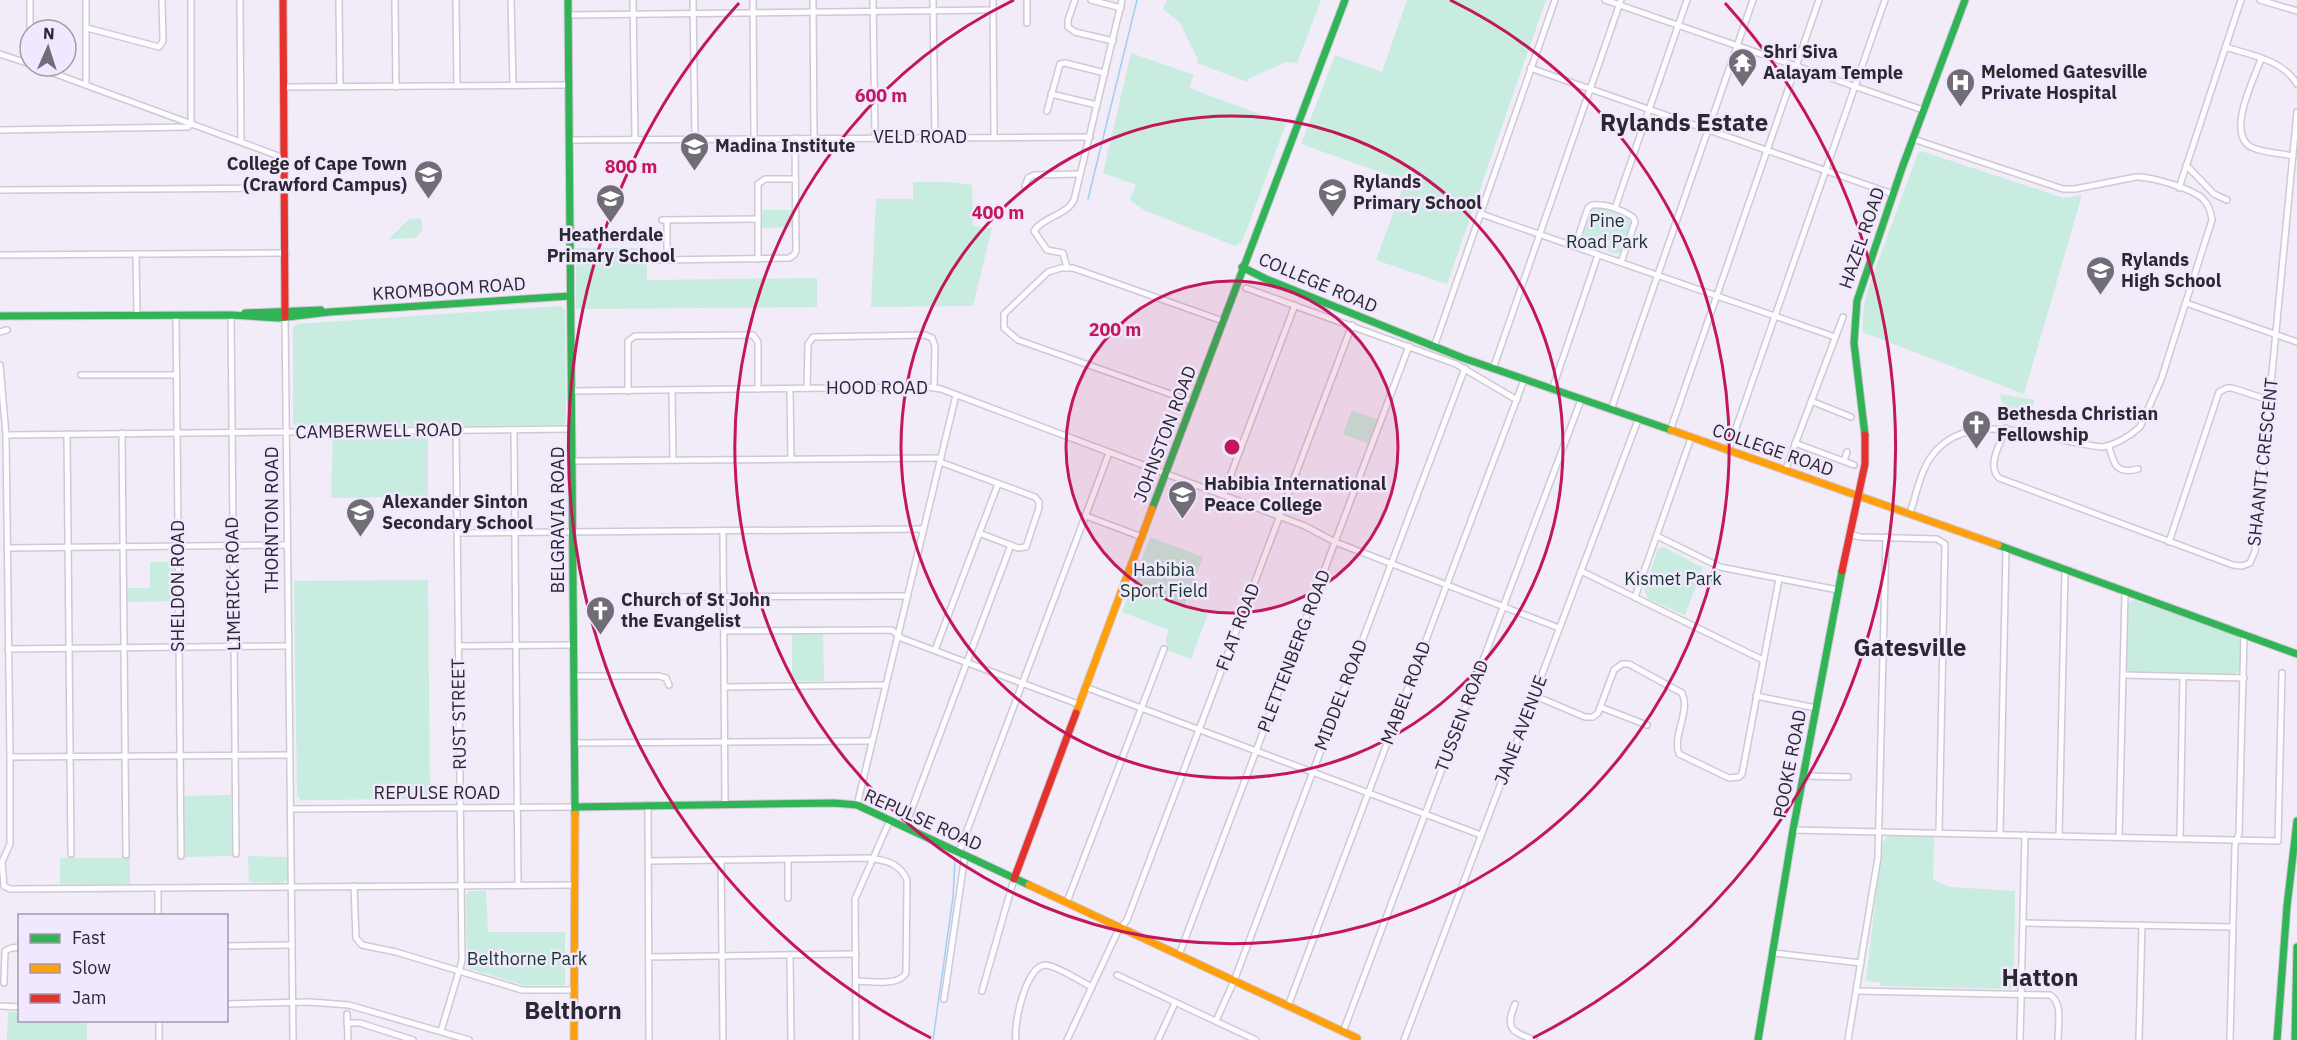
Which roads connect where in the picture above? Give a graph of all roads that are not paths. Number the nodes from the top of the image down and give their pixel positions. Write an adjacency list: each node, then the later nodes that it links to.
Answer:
1 (30, 0): 44 (street)
2 (86, 0): 47 (street)
3 (162, 0): 47 (street)
4 (190, 0): 74 (street)
5 (240, 0): 88 (street)
6 (283, 0): 64 (main road, THORNTON ROAD)
7 (339, 0): 65 (street)
8 (395, 0): 66 (street)
9 (456, 0): 62 (street)
10 (511, 0): 60 (street)
11 (568, 0): 42 (main road, BELGRAVIA ROAD)
12 (633, 0): 43 (street)
13 (693, 0): 41 (street)
14 (753, 0): 40 (street)
15 (813, 0): 39 (street)
16 (873, 0): 37 (street)
17 (933, 0): 35 (street)
18 (993, 0): 36 (street)
19 (1027, 0): 45 (street)
20 (1075, 0): 48 (street)
21 (1091, 0): 34 (street)
22 (1122, 0): 34 (street)
23 (1345, 0): 113 (main road, JOHNSTON ROAD)
24 (1555, 0): 55 (street)
25 (1605, 0): 33 (street)
26 (1687, 0): 46 (street)
27 (1753, 0): 49 (street)
28 (1820, 0): 54 (street)
29 (1885, 0): 63 (street)
30 (1965, 0): 71 (main road, HAZEL ROAD)
31 (2241, 0): 50 (street)
32 (2260, 0): 38 (street)
33 (1620, 2): 46 (street); 67 (street)
34 (1120, 8): 48 (street)
35 (933, 10): 36 (street); 37 (street); 77 (street)
36 (993, 10): 78 (street)
37 (873, 11): 39 (street); 82 (street)
38 (2297, 11)
39 (813, 12): 40 (street); 81 (street)
40 (753, 13): 41 (street); 84 (street)
41 (693, 14): 43 (street); 83 (street)
42 (568, 15): 43 (street); 61 (main road, BELGRAVIA ROAD)
43 (634, 15): 87 (street)
44 (30, 18)
45 (1027, 23)
46 (1678, 26): 49 (street); 70 (street)
47 (87, 28): 59 (street)
48 (1113, 41): 56 (street)
49 (1737, 46): 54 (street); 75 (street)
50 (2225, 47): 52 (street); 92 (street)
51 (0, 54): 53 (street)
52 (2261, 59): 58 (street); 90 (street)
53 (18, 60)
54 (1796, 66): 63 (street); 89 (street)
55 (1530, 68): 67 (street); 103 (street)
56 (1105, 73): 68 (street); 69 (street)
57 (67, 78): 59 (street)
58 (2297, 84)
59 (86, 85): 74 (street)
60 (513, 85): 61 (street); 62 (street)
61 (569, 85): 86 (main road, BELGRAVIA ROAD)
62 (457, 86): 66 (street)
63 (1855, 86): 71 (street); 93 (street)
64 (283, 87): 65 (street); 91 (main road, THORNTON ROAD)
65 (340, 87): 66 (street)
66 (396, 87)
67 (1590, 89): 70 (street); 105 (street)
68 (1051, 94): 69 (street); 72 (street)
69 (1097, 105): 79 (street)
70 (1649, 110): 75 (street); 102 (street)
71 (1923, 110): 85 (main road, HAZEL ROAD)
72 (1047, 111)
73 (2297, 112): 90 (street, SHAANTI CRESCENT)
74 (191, 124): 76 (street); 88 (street)
75 (1708, 129): 89 (street); 115 (street)
76 (0, 130)
77 (935, 137): 78 (street, VELD ROAD); 82 (street, VELD ROAD)
78 (994, 137): 79 (street, VELD ROAD)
79 (1090, 137): 94 (street)
80 (795, 138): 81 (street, VELD ROAD); 84 (street, VELD ROAD); 95 (street)
81 (814, 138): 82 (street, VELD ROAD)
82 (875, 138)
83 (694, 139): 84 (street, VELD ROAD); 87 (street, VELD ROAD)
84 (754, 139)
85 (1913, 139): 98 (street); 100 (main road, HAZEL ROAD)
86 (570, 140): 87 (street, VELD ROAD); 117 (main road, BELGRAVIA ROAD)
87 (634, 140)
88 (241, 142): 91 (street)
89 (1767, 150): 93 (street); 118 (street)
90 (2293, 156): 130 (street, SHAANTI CRESCENT)
91 (284, 158): 97 (main road, THORNTON ROAD)
92 (2186, 165): 98 (street); 101 (street)
93 (1826, 171): 100 (street); 126 (street)
94 (1080, 174): 96 (street); 114 (street)
95 (795, 179): 104 (street); 111 (street)
96 (1025, 186)
97 (285, 188): 99 (street); 107 (main road, THORNTON ROAD)
98 (2179, 188): 119 (street)
99 (0, 190)
100 (1893, 194): 188 (main road, HAZEL ROAD)
101 (2228, 200)
102 (1615, 208): 106 (street); 112 (street)
103 (1481, 214): 105 (street); 134 (street)
104 (758, 219): 111 (street); 111 (street)
105 (1540, 234): 106 (street); 137 (street)
106 (1575, 246): 110 (street)
107 (286, 253): 108 (street); 121 (main road, THORNTON ROAD)
108 (136, 254): 109 (street); 122 (street)
109 (0, 255)
110 (1598, 255): 112 (street); 146 (street)
111 (758, 259)
112 (1621, 262): 115 (street)
113 (1242, 267): 128 (main road, JOHNSTON ROAD); 134 (main road, COLLEGE ROAD)
114 (1067, 268): 128 (street); 153 (street)
115 (1658, 275): 118 (street); 156 (street)
116 (1246, 288): 120 (street)
117 (570, 296): 121 (main road, KROMBOOM ROAD); 147 (main road, BELGRAVIA ROAD)
118 (1717, 296): 126 (street); 164 (street)
119 (2186, 303): 130 (street); 173 (street)
120 (1294, 305): 129 (street); 187 (street)
121 (285, 314): 124 (main road, KROMBOOM ROAD); 166 (street, THORNTON ROAD)
122 (136, 315): 123 (main road, KROMBOOM ROAD); 125 (main road, KROMBOOM ROAD)
123 (176, 315): 124 (main road, KROMBOOM ROAD); 139 (street, SHELDON ROAD)
124 (231, 315): 165 (street, LIMERICK ROAD)
125 (0, 316)
126 (1775, 316): 131 (street); 174 (street)
127 (1843, 317): 131 (street)
128 (1223, 321): 153 (main road, JOHNSTON ROAD)
129 (1352, 325): 133 (street); 191 (street, FLAT ROAD)
130 (2275, 335): 132 (street); 152 (street, SHAANTI CRESCENT)
131 (1835, 337): 154 (street)
132 (2297, 342)
133 (1409, 346): 136 (street); 202 (street, PLETTENBERG ROAD)
134 (1434, 348): 137 (main road, COLLEGE ROAD)
135 (0, 365): 170 (street)
136 (1465, 368): 150 (street); 212 (street, MIDDEL ROAD)
137 (1493, 369): 140 (main road, COLLEGE ROAD)
138 (81, 375): 139 (street)
139 (176, 375): 169 (street, SHELDON ROAD)
140 (1524, 380): 146 (main road, COLLEGE ROAD); 150 (street, MABEL ROAD)
141 (807, 388): 142 (street, HOOD ROAD); 142 (street); 144 (street, HOOD ROAD)
142 (934, 388): 149 (street, HOOD ROAD)
143 (758, 389): 144 (street, HOOD ROAD); 145 (street, HOOD ROAD); 148 (street)
144 (790, 389): 177 (street)
145 (672, 390): 148 (street, HOOD ROAD); 178 (street)
146 (1552, 390): 151 (main road, COLLEGE ROAD)
147 (572, 391): 148 (street, HOOD ROAD); 161 (main road, BELGRAVIA ROAD)
148 (627, 391)
149 (956, 395): 176 (street, HOOD ROAD); 179 (street)
150 (1517, 400): 216 (street, MABEL ROAD)
151 (1581, 400): 156 (main road, COLLEGE ROAD); 223 (street, TUSSEN ROAD)
152 (2269, 400): 203 (street); 203 (street, SHAANTI CRESCENT)
153 (1193, 402): 185 (main road, JOHNSTON ROAD)
154 (1811, 402): 157 (street); 172 (street)
155 (1844, 404): 157 (street)
156 (1611, 410): 159 (main road, COLLEGE ROAD)
157 (1840, 412): 158 (street)
158 (1851, 417)
159 (1638, 420): 164 (main road, COLLEGE ROAD); 213 (street, JANE AVENUE)
160 (2006, 428): 173 (street); 189 (street); 203 (street, SHAANTI CRESCENT)
161 (572, 429): 163 (street, CAMBERWELL ROAD); 180 (main road, BELGRAVIA ROAD)
162 (456, 430): 163 (street, CAMBERWELL ROAD); 166 (street, CAMBERWELL ROAD); 195 (street, RUST STREET)
163 (514, 430): 196 (street)
164 (1670, 431): 171 (main road, COLLEGE ROAD)
165 (231, 432): 166 (street, CAMBERWELL ROAD); 169 (street, CAMBERWELL ROAD); 205 (street, LIMERICK ROAD)
166 (287, 432): 206 (street, THORNTON ROAD)
167 (67, 434): 168 (street, CAMBERWELL ROAD); 170 (street, CAMBERWELL ROAD); 209 (street)
168 (122, 434): 169 (street, CAMBERWELL ROAD); 208 (street)
169 (177, 434): 204 (street, SHELDON ROAD)
170 (6, 435): 210 (street)
171 (1691, 438): 174 (main road, COLLEGE ROAD); 199 (street)
172 (1796, 443): 181 (street); 184 (street)
173 (2109, 446): 183 (street)
174 (1728, 451): 184 (main road, COLLEGE ROAD)
175 (1847, 452): 181 (street)
176 (1109, 453): 185 (street, HOOD ROAD); 190 (street)
177 (791, 459): 178 (street); 179 (street)
178 (673, 460): 180 (street)
179 (940, 460): 186 (street); 192 (street)
180 (572, 461): 194 (main road, BELGRAVIA ROAD)
181 (1844, 461): 182 (street)
182 (1854, 465)
183 (2138, 469)
184 (1785, 471): 188 (main road, COLLEGE ROAD)
185 (1166, 474): 187 (street, HOOD ROAD); 200 (main road, JOHNSTON ROAD)
186 (998, 484): 197 (street); 207 (street)
187 (1223, 495): 191 (street, HOOD ROAD)
188 (1859, 496): 189 (main road, COLLEGE ROAD); 198 (main road, POOKE ROAD)
189 (1910, 513): 211 (main road, COLLEGE ROAD)
190 (1086, 516): 200 (street); 247 (street)
191 (1280, 517): 202 (street, HOOD ROAD); 259 (street, FLAT ROAD)
192 (923, 529): 193 (street); 219 (street)
193 (723, 531): 194 (street); 222 (street)
194 (573, 532): 196 (street); 229 (main road, BELGRAVIA ROAD)
195 (457, 533): 196 (street); 231 (street, RUST STREET)
196 (515, 533): 228 (street)
197 (980, 533): 207 (street); 238 (street)
198 (1850, 534): 201 (street); 217 (main road, POOKE ROAD)
199 (1657, 536): 215 (street); 221 (street)
200 (1142, 537): 251 (main road, JOHNSTON ROAD)
201 (1886, 537): 286 (street); 287 (street)
202 (1335, 542): 212 (street, HOOD ROAD); 263 (street, PLETTENBERG ROAD)
203 (2169, 542)
204 (178, 545): 205 (street); 208 (street); 232 (street, SHELDON ROAD)
205 (232, 545): 206 (street); 233 (street, LIMERICK ROAD)
206 (287, 545): 230 (street, THORNTON ROAD)
207 (1011, 545): 241 (street)
208 (123, 546): 209 (street); 235 (street)
209 (68, 547): 210 (street); 234 (street)
210 (7, 548): 236 (street)
211 (2006, 549): 214 (main road, COLLEGE ROAD); 289 (street)
212 (1391, 563): 216 (street, HOOD ROAD); 270 (street, MIDDEL ROAD)
213 (1581, 571): 221 (street); 224 (street, JANE AVENUE)
214 (2065, 571): 218 (main road, COLLEGE ROAD); 291 (street)
215 (1779, 579): 217 (street); 240 (street)
216 (1447, 585): 223 (street, HOOD ROAD); 273 (street, MABEL ROAD)
217 (1838, 590): 257 (main road, POOKE ROAD)
218 (2125, 593): 227 (main road, COLLEGE ROAD); 243 (street)
219 (907, 596): 222 (street); 226 (street)
220 (661, 597): 222 (street)
221 (1635, 597): 240 (street)
222 (724, 598): 225 (street)
223 (1503, 606): 224 (street, HOOD ROAD); 281 (street, TUSSEN ROAD)
224 (1559, 628): 252 (street, JANE AVENUE)
225 (724, 631): 226 (street); 250 (street)
226 (898, 635): 238 (street); 249 (street)
227 (2244, 636): 239 (main road, COLLEGE ROAD); 246 (street)
228 (516, 645): 229 (street); 231 (street); 279 (street)
229 (574, 645): 244 (main road, BELGRAVIA ROAD)
230 (288, 646): 233 (street); 266 (street, THORNTON ROAD)
231 (458, 646): 278 (street, RUST STREET)
232 (178, 647): 233 (street); 235 (street); 264 (street, SHELDON ROAD)
233 (233, 647): 265 (street, LIMERICK ROAD)
234 (69, 648): 235 (street); 236 (street); 267 (street)
235 (124, 648): 268 (street)
236 (8, 649): 269 (street)
237 (1164, 649): 256 (street)
238 (935, 650): 241 (street)
239 (2297, 654)
240 (1763, 660): 253 (street)
241 (967, 662): 247 (street); 284 (street)
242 (2282, 673): 294 (street)
243 (2123, 675): 245 (street); 292 (street)
244 (574, 676): 248 (street); 262 (main road, BELGRAVIA ROAD)
245 (2183, 677): 246 (street); 293 (street)
246 (2244, 678): 294 (street)
247 (1022, 684): 254 (street); 297 (street)
248 (669, 685)
249 (885, 685): 250 (street); 260 (street)
250 (724, 687): 261 (street)
251 (1085, 687): 254 (main road, JOHNSTON ROAD); 256 (street)
252 (1533, 695): 255 (street); 288 (street, JANE AVENUE)
253 (1756, 696): 255 (street); 257 (street)
254 (1078, 704): 304 (main road, JOHNSTON ROAD)
255 (1600, 706): 258 (street)
256 (1142, 708): 259 (street); 312 (street)
257 (1816, 708): 271 (main road, POOKE ROAD)
258 (1647, 725)
259 (1199, 729): 263 (street); 317 (street, FLAT ROAD)
260 (873, 741): 261 (street); 275 (street)
261 (725, 742): 262 (street); 274 (street)
262 (575, 743): 277 (main road, BELGRAVIA ROAD)
263 (1257, 750): 270 (street); 324 (street, PLETTENBERG ROAD)
264 (180, 755): 265 (street); 268 (street); 299 (street, SHELDON ROAD)
265 (234, 755): 266 (street); 296 (street, LIMERICK ROAD)
266 (290, 755): 280 (street, THORNTON ROAD)
267 (70, 756): 268 (street); 269 (street); 295 (street)
268 (125, 756): 298 (street)
269 (10, 757): 310 (street)
270 (1313, 771): 273 (street); 333 (street, MIDDEL ROAD)
271 (1803, 776): 272 (street); 285 (main road, POOKE ROAD)
272 (1848, 777)
273 (1369, 792): 281 (street); 346 (street, MABEL ROAD)
274 (725, 804): 275 (main road, REPULSE ROAD); 276 (main road, REPULSE ROAD)
275 (856, 805): 282 (main road, REPULSE ROAD)
276 (648, 806): 277 (main road, REPULSE ROAD); 303 (street)
277 (575, 807): 279 (street, REPULSE ROAD); 307 (main road, BELGRAVIA ROAD)
278 (460, 808): 279 (street, REPULSE ROAD); 280 (street, REPULSE ROAD); 305 (street, RUST STREET)
279 (518, 808): 306 (street)
280 (290, 809): 308 (street, THORNTON ROAD)
281 (1425, 814): 288 (street); 353 (street, TUSSEN ROAD)
282 (890, 820): 284 (main road, REPULSE ROAD); 300 (street)
283 (2297, 821): 377 (main road)
284 (905, 827): 297 (main road, REPULSE ROAD)
285 (1793, 830): 286 (street); 322 (main road, POOKE ROAD)
286 (1880, 832): 287 (street); 328 (street)
287 (1940, 833): 289 (street)
288 (1481, 835): 369 (street, JANE AVENUE)
289 (2000, 835): 290 (street)
290 (2025, 835): 291 (street); 314 (street)
291 (2059, 836): 292 (street)
292 (2119, 837): 293 (street)
293 (2180, 838): 294 (street)
294 (2237, 840): 316 (street)
295 (71, 854)
296 (236, 854)
297 (962, 854): 304 (main road, REPULSE ROAD); 340 (street)
298 (126, 855)
299 (181, 856)
300 (873, 859): 302 (street); 323 (street); 332 (street)
301 (721, 860): 302 (street); 303 (street); 325 (street)
302 (788, 860): 311 (street)
303 (648, 861): 327 (street)
304 (1014, 879): 312 (main road, REPULSE ROAD); 337 (street)
305 (462, 885): 306 (street); 309 (street); 329 (street, RUST STREET)
306 (518, 885): 307 (street)
307 (575, 885): 336 (main road, BELGRAVIA ROAD)
308 (292, 886): 309 (street); 310 (street); 318 (street, THORNTON ROAD)
309 (354, 886): 329 (street)
310 (158, 888): 313 (street)
311 (788, 898)
312 (1067, 902): 317 (main road, REPULSE ROAD)
313 (158, 914)
314 (2023, 923): 315 (street); 339 (street)
315 (2142, 925): 316 (street); 375 (street)
316 (2232, 927): 376 (street)
317 (1121, 929): 324 (main road, REPULSE ROAD); 335 (street, FLAT ROAD)
318 (292, 945): 319 (street); 341 (street, THORNTON ROAD)
319 (228, 946)
320 (18, 947): 334 (street)
321 (2297, 948): 331 (main road)
322 (1773, 953): 328 (street); 371 (main road, POOKE ROAD)
323 (856, 954): 326 (street); 332 (street)
324 (1179, 955): 333 (main road, REPULSE ROAD)
325 (722, 956): 326 (street); 327 (street); 362 (street)
326 (790, 956): 363 (street)
327 (649, 957): 361 (street)
328 (1861, 963): 338 (street)
329 (460, 971): 336 (street); 352 (street, RUST STREET)
330 (1117, 975): 342 (street)
331 (2296, 980): 378 (main road)
332 (856, 981): 364 (street)
333 (1234, 981): 346 (main road, REPULSE ROAD); 349 (street, MIDDEL ROAD)
334 (4, 983)
335 (1092, 987): 365 (street); 366 (street, FLAT ROAD)
336 (575, 990): 360 (main road, BELGRAVIA ROAD)
337 (982, 991)
338 (1857, 991): 339 (street); 372 (street)
339 (2021, 995): 373 (street); 374 (street)
340 (944, 999)
341 (293, 1003): 343 (street); 352 (street); 356 (street, THORNTON ROAD)
342 (1175, 1003): 349 (street); 367 (street)
343 (228, 1004)
344 (1515, 1004): 370 (street)
345 (0, 1006): 347 (street)
346 (1288, 1006): 353 (main road, REPULSE ROAD)
347 (18, 1007)
348 (347, 1014): 351 (street)
349 (1216, 1021): 368 (street)
350 (159, 1022): 355 (street)
351 (347, 1023): 357 (street); 358 (street)
352 (441, 1031): 359 (street)
353 (1343, 1032): 354 (main road, REPULSE ROAD)
354 (1358, 1039)
355 (159, 1040)
356 (293, 1040)
357 (348, 1040)
358 (413, 1040)
359 (470, 1040)
360 (574, 1040)
361 (650, 1040)
362 (723, 1040)
363 (790, 1040)
364 (856, 1040)
365 (1016, 1040)
366 (1067, 1040)
367 (1158, 1040)
368 (1256, 1040)
369 (1404, 1040)
370 (1534, 1040)
371 (1758, 1040)
372 (1848, 1040)
373 (2020, 1040)
374 (2058, 1040)
375 (2139, 1040)
376 (2230, 1040)
377 (2277, 1040)
378 (2295, 1040)

